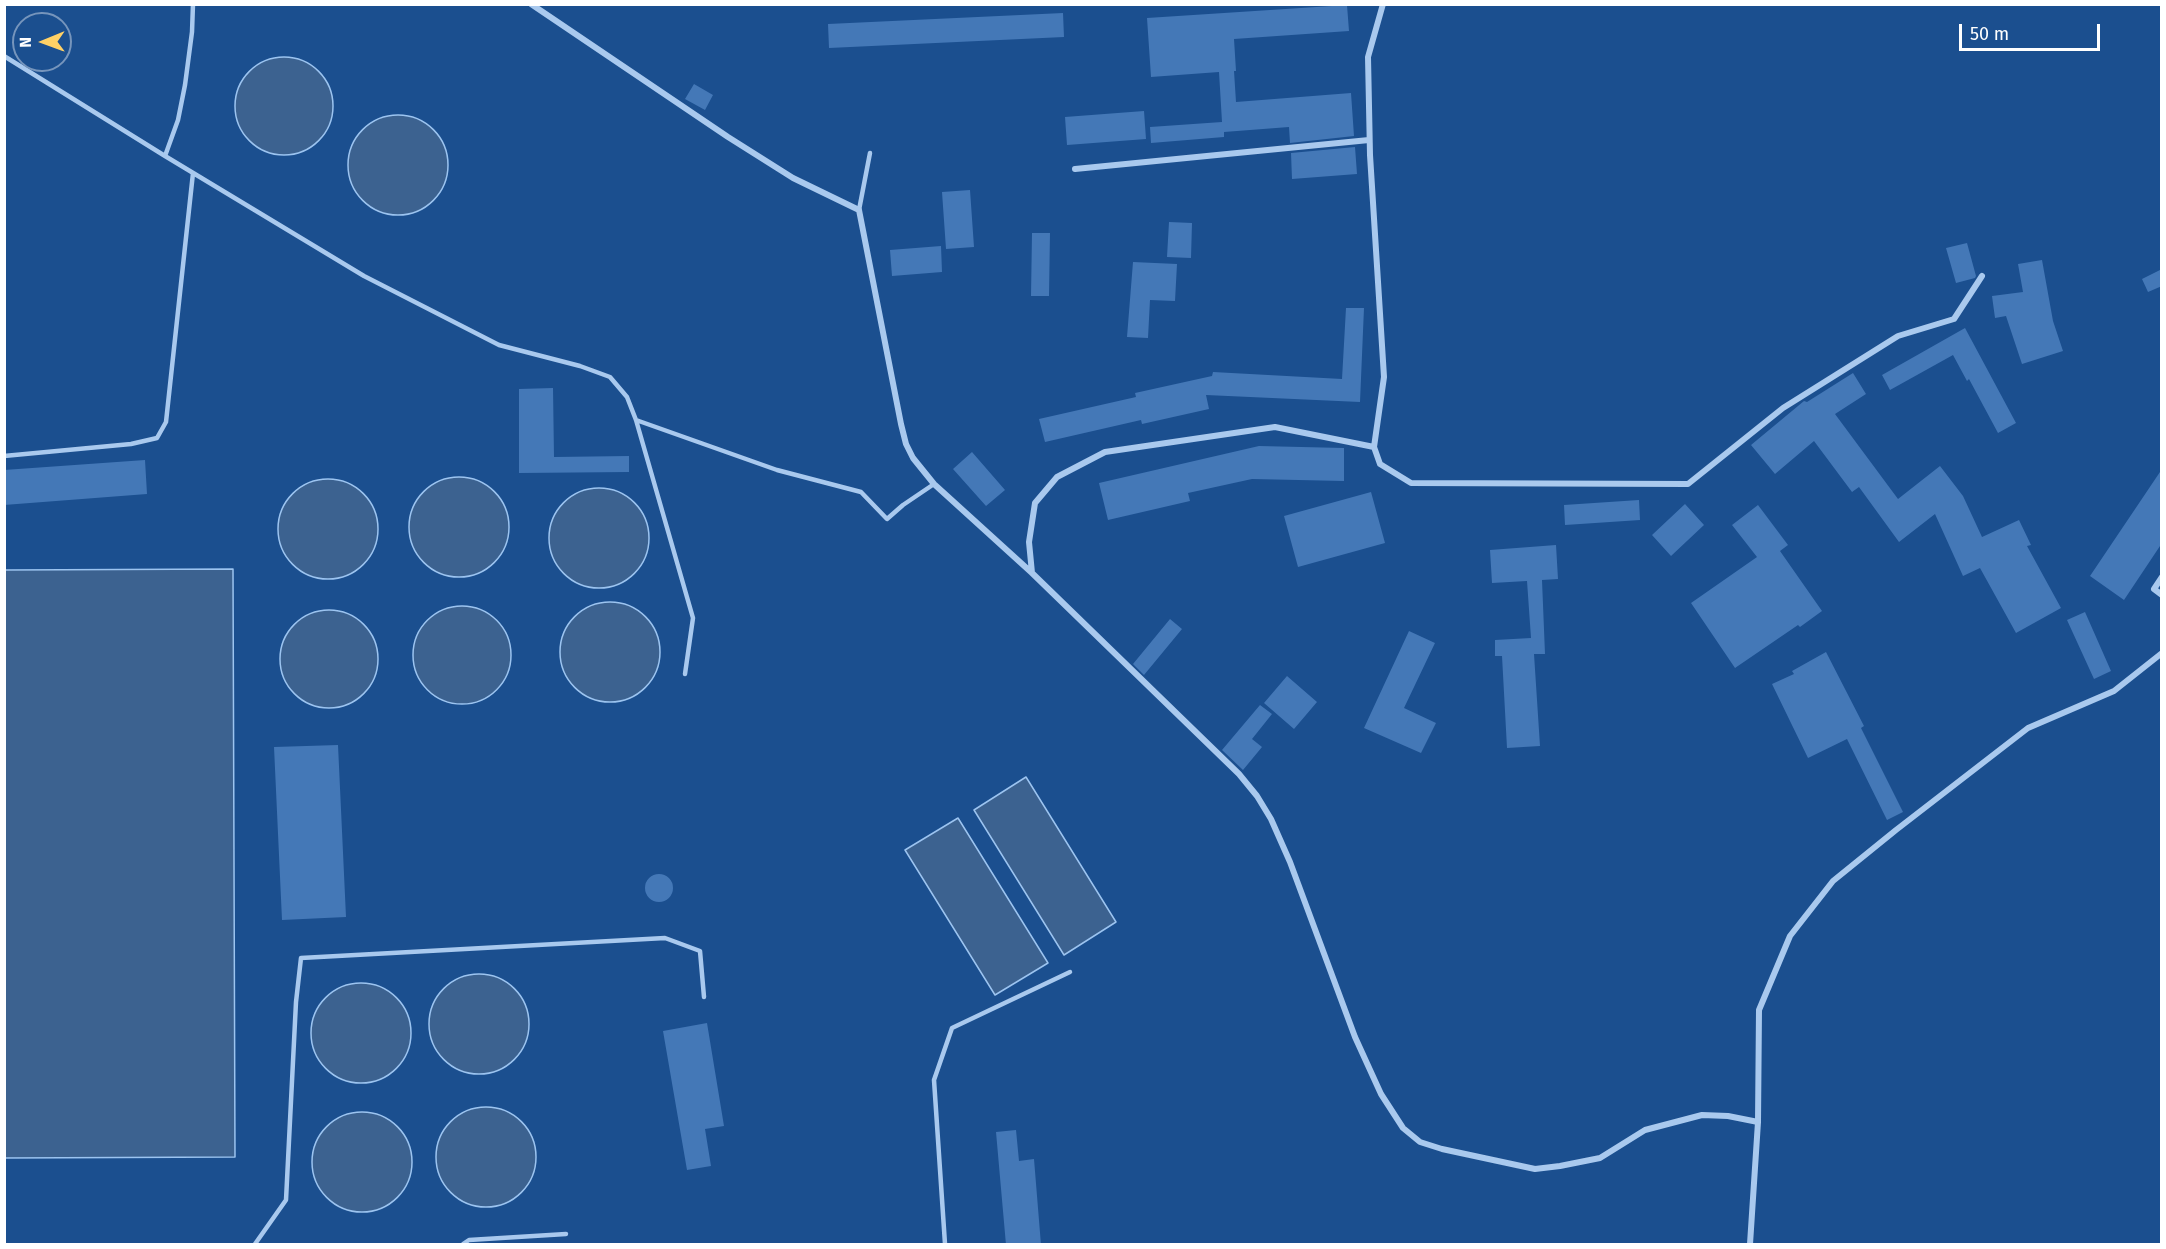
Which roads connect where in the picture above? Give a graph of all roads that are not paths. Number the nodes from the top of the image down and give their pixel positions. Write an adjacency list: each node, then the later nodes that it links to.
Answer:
1 (193, 4): 7 (lane)
2 (531, 4): 10 (street)
3 (1383, 4): 5 (street)
4 (4, 56): 7 (lane)
5 (1370, 140): 8 (street); 13 (street)
6 (870, 153): 10 (lane)
7 (165, 156): 9 (lane)
8 (1075, 169)
9 (193, 173): 12 (lane); 14 (lane)
10 (859, 210): 15 (street)
11 (1982, 276): 13 (street)
12 (636, 420): 15 (lane); 20 (lane)
13 (1374, 447): 16 (street)
14 (4, 456)
15 (934, 484): 16 (street)
16 (1032, 573): 23 (street)
17 (2162, 577): 18 (street)
18 (2162, 595)
19 (2162, 653): 23 (street)
20 (685, 674)
21 (1070, 972): 27 (lane)
22 (704, 997): 25 (lane)
23 (1758, 1122): 28 (street)
24 (566, 1234): 26 (lane)
25 (255, 1245)
26 (463, 1245)
27 (945, 1245)
28 (1750, 1245)

